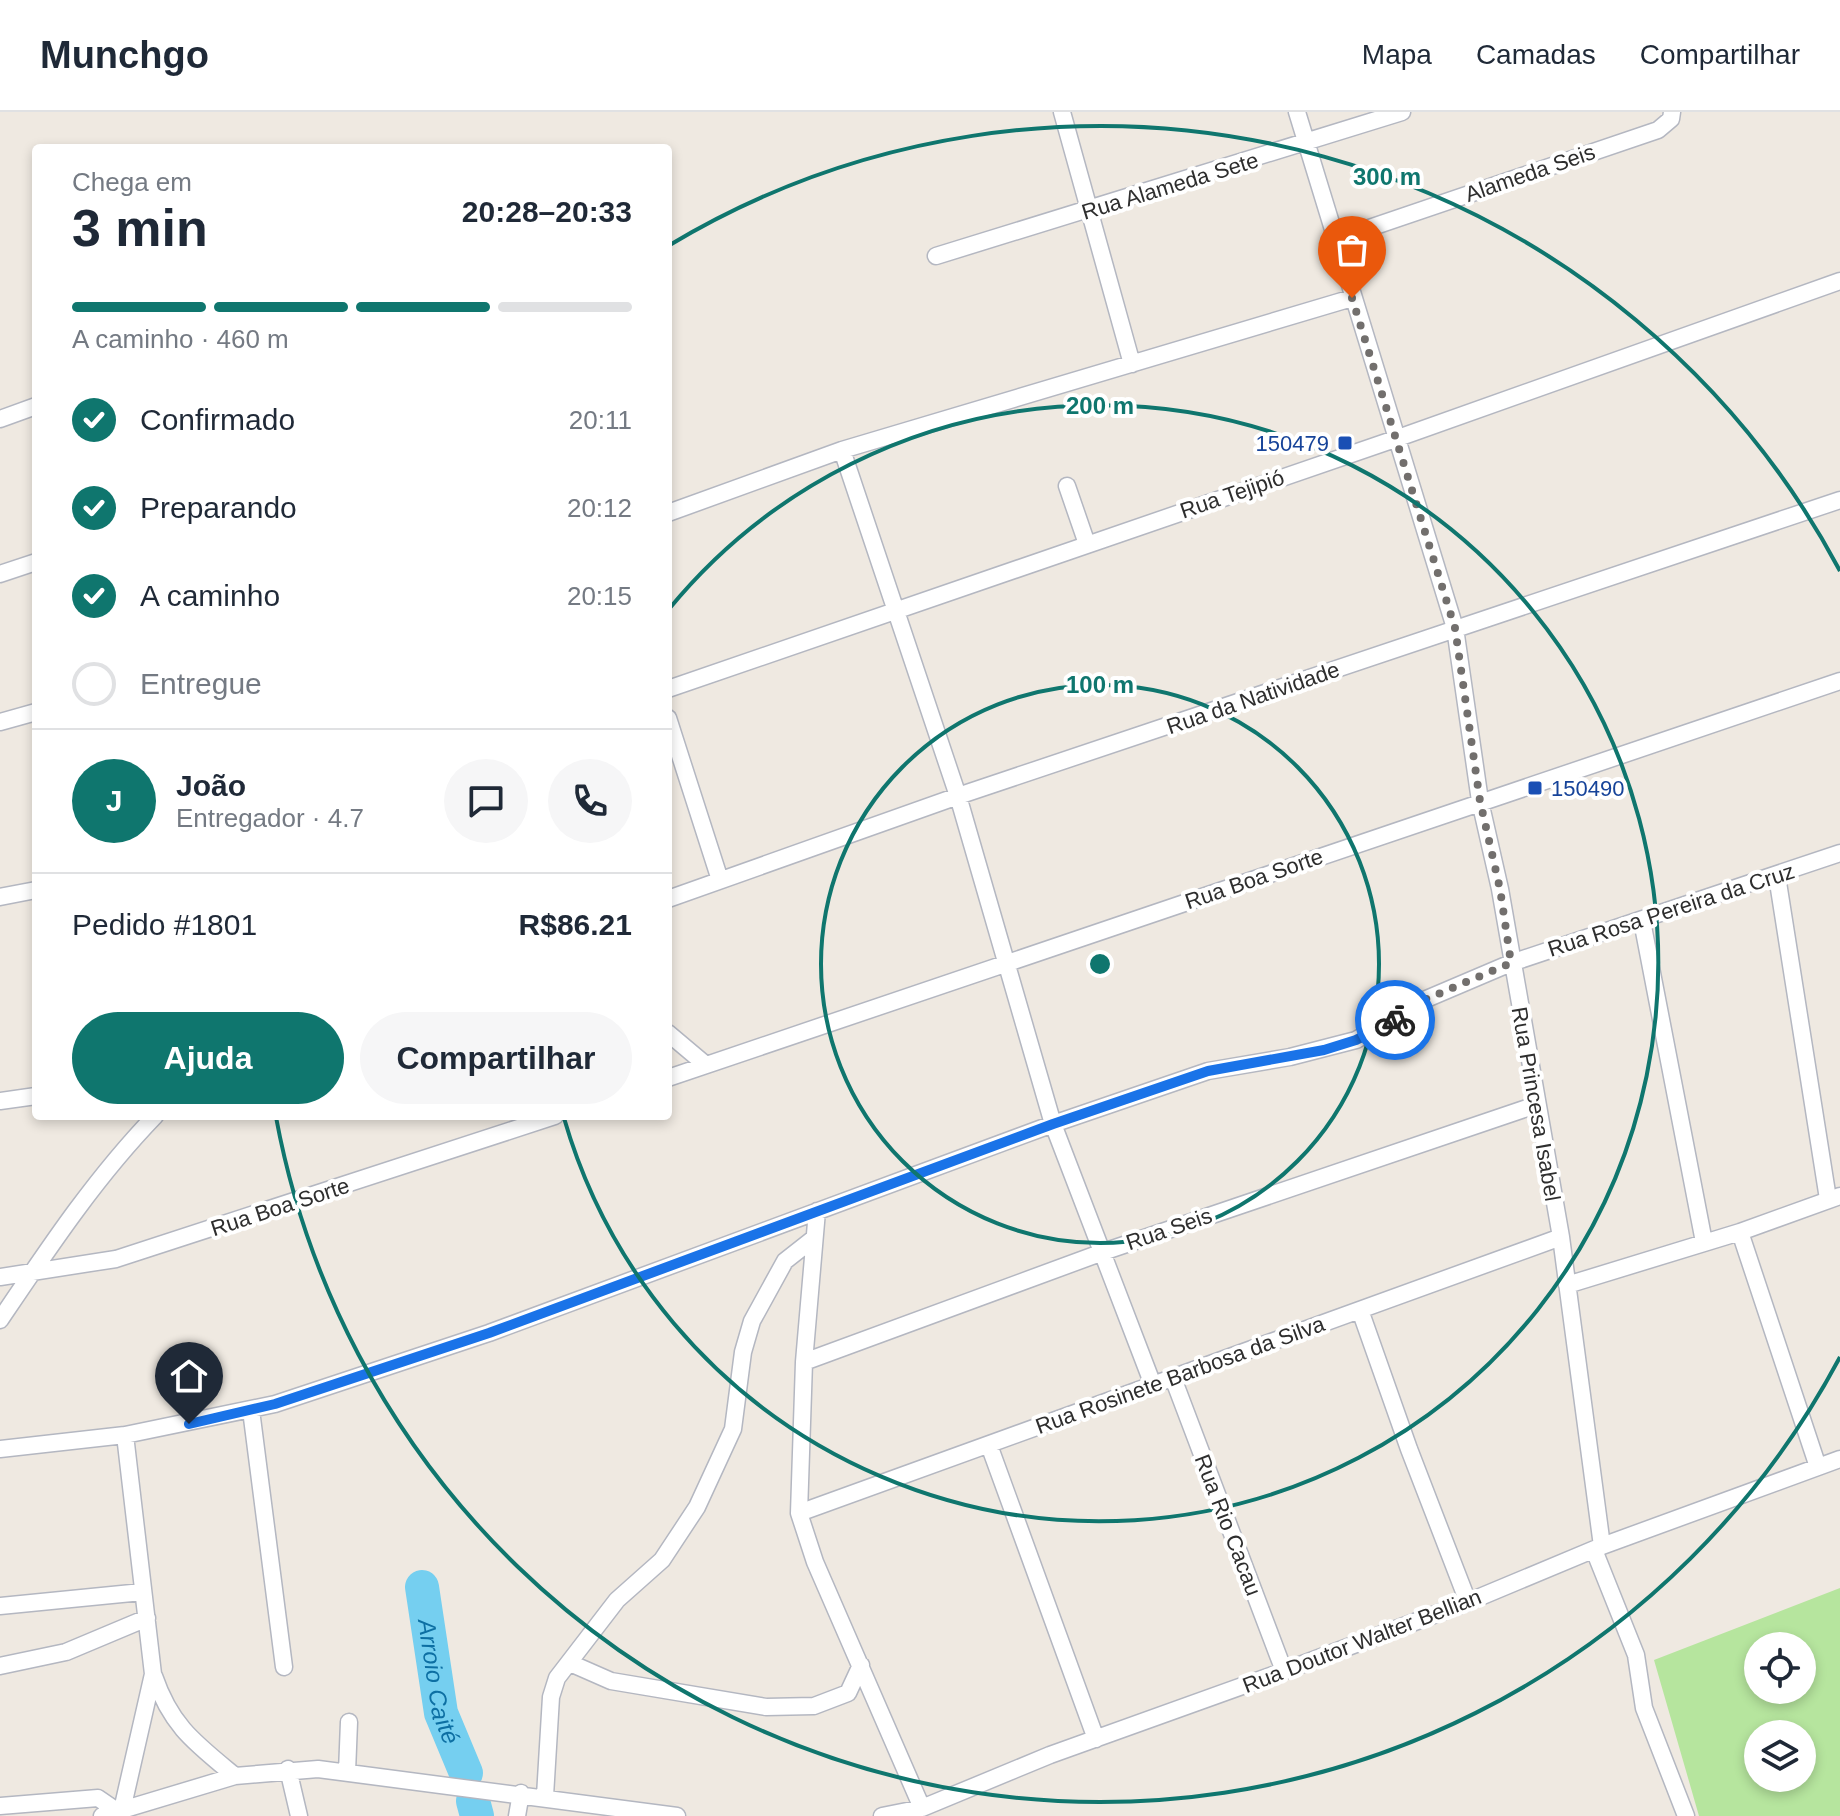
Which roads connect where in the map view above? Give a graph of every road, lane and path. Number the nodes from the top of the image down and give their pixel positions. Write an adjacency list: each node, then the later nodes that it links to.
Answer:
1 (1062, 112): 6 (street)
2 (1297, 112): 5 (street, Rua Princesa Isabel)
3 (1402, 112): 5 (street, Rua Alameda Sete)
4 (1672, 112): 7 (street, Alameda Seis)
5 (1306, 143): 6 (street, Rua Alameda Sete); 7 (street, Rua Princesa Isabel)
6 (1089, 211): 8 (street, Rua Alameda Sete); 11 (street)
7 (1334, 240): 10 (street, Rua Princesa Isabel)
8 (936, 256)
9 (1840, 281): 14 (street, Rua Tejipió)
10 (1352, 298): 11 (street); 14 (street, Rua Princesa Isabel)
11 (1132, 364): 15 (street)
12 (32, 407): 13 (street)
13 (0, 419)
14 (1398, 438): 19 (street, Rua Tejipió); 23 (street, Rua Princesa Isabel)
15 (842, 450): 18 (street); 22 (street)
16 (1067, 486): 19 (street)
17 (1840, 500): 23 (street, Rua da Natividade)
18 (672, 512)
19 (1087, 544): 22 (street, Rua Tejipió)
20 (32, 563): 21 (street)
21 (0, 574)
22 (894, 610): 25 (street, Rua Tejipió); 29 (street)
23 (1455, 628): 29 (street, Rua da Natividade); 30 (street, Rua Princesa Isabel)
24 (1840, 681): 30 (street, Rua Boa Sorte)
25 (672, 688)
26 (32, 713): 27 (street)
27 (0, 722)
28 (672, 730): 33 (street)
29 (958, 796): 33 (street, Rua da Natividade); 38 (street)
30 (1480, 801): 38 (street, Rua Boa Sorte); 39 (street, Rua Princesa Isabel)
31 (1840, 853): 32 (street, Rua Rosa Pereira da Cruz)
32 (1777, 876): 37 (street, Rua Rosa Pereira da Cruz); 49 (street)
33 (720, 880): 36 (street, Rua da Natividade)
34 (32, 891): 35 (street)
35 (0, 897)
36 (672, 898)
37 (1642, 921): 39 (street, Rua Rosa Pereira da Cruz); 54 (street)
38 (1007, 962): 41 (street, Rua Boa Sorte); 48 (street)
39 (1511, 963): 45 (street, Rua Princesa Isabel); 48 (street, Rua Rosa Pereira da Cruz)
40 (672, 1036): 41 (street)
41 (706, 1065): 42 (street, Rua Boa Sorte)
42 (672, 1077)
43 (32, 1097): 44 (street)
44 (0, 1101)
45 (1536, 1105): 52 (street, Rua Princesa Isabel); 55 (street, Rua Seis)
46 (151, 1120): 56 (street)
47 (543, 1120): 56 (street, Rua Boa Sorte)
48 (1053, 1124): 50 (street, Rua Rosa Pereira da Cruz); 55 (street)
49 (1834, 1198): 51 (street)
50 (817, 1211): 53 (street); 64 (street, Rua Rosa Pereira da Cruz)
51 (1740, 1232): 54 (street); 69 (street)
52 (1561, 1237): 58 (street, Rua Princesa Isabel); 59 (street, Rua Rosinete Barbosa da Silva)
53 (813, 1239): 61 (street); 76 (street)
54 (1704, 1242): 58 (street)
55 (1103, 1252): 61 (street, Rua Seis); 63 (street)
56 (33, 1272): 57 (street, Rua Boa Sorte); 60 (street)
57 (0, 1277)
58 (1567, 1285): 71 (street, Rua Princesa Isabel)
59 (1360, 1310): 62 (street, Rua Rosinete Barbosa da Silva); 73 (street)
60 (0, 1320)
61 (804, 1362): 70 (street)
62 (1173, 1378): 63 (street, Rua Rosinete Barbosa da Silva); 80 (street, Rua Rio Cacau)
63 (1153, 1385): 66 (street, Rua Rosinete Barbosa da Silva)
64 (251, 1410): 65 (street, Rua Rosa Pereira da Cruz); 79 (street)
65 (125, 1435): 67 (street, Rua Rosa Pereira da Cruz); 72 (street)
66 (989, 1445): 70 (street, Rua Rosinete Barbosa da Silva); 83 (street)
67 (0, 1449)
68 (1840, 1459): 69 (street, Rua Doutor Walter Bellian)
69 (1818, 1467): 71 (street, Rua Doutor Walter Bellian)
70 (799, 1513): 77 (street)
71 (1598, 1548): 73 (street, Rua Doutor Walter Bellian); 96 (street, Rua Princesa Isabel)
72 (142, 1592): 74 (street); 75 (street)
73 (1468, 1602): 80 (street, Rua Doutor Walter Bellian)
74 (0, 1606)
75 (147, 1618): 78 (street); 81 (street)
76 (570, 1663): 77 (street); 88 (street)
77 (861, 1665): 90 (street)
78 (0, 1666)
79 (284, 1667)
80 (1284, 1671): 83 (street, Rua Doutor Walter Bellian)
81 (153, 1674): 86 (street); 91 (street)
82 (349, 1722): 85 (street)
83 (1096, 1739): 90 (street, Rua Doutor Walter Bellian)
84 (288, 1769): 85 (street); 86 (street); 92 (street)
85 (347, 1772): 87 (street)
86 (235, 1776): 91 (street)
87 (521, 1793): 88 (street); 93 (street)
88 (545, 1796): 94 (street)
89 (0, 1806): 91 (street)
90 (922, 1808): 95 (street, Rua Doutor Walter Bellian)
91 (114, 1812)
92 (299, 1816)
93 (517, 1816)
94 (677, 1816)
95 (882, 1816)
96 (1686, 1816)

